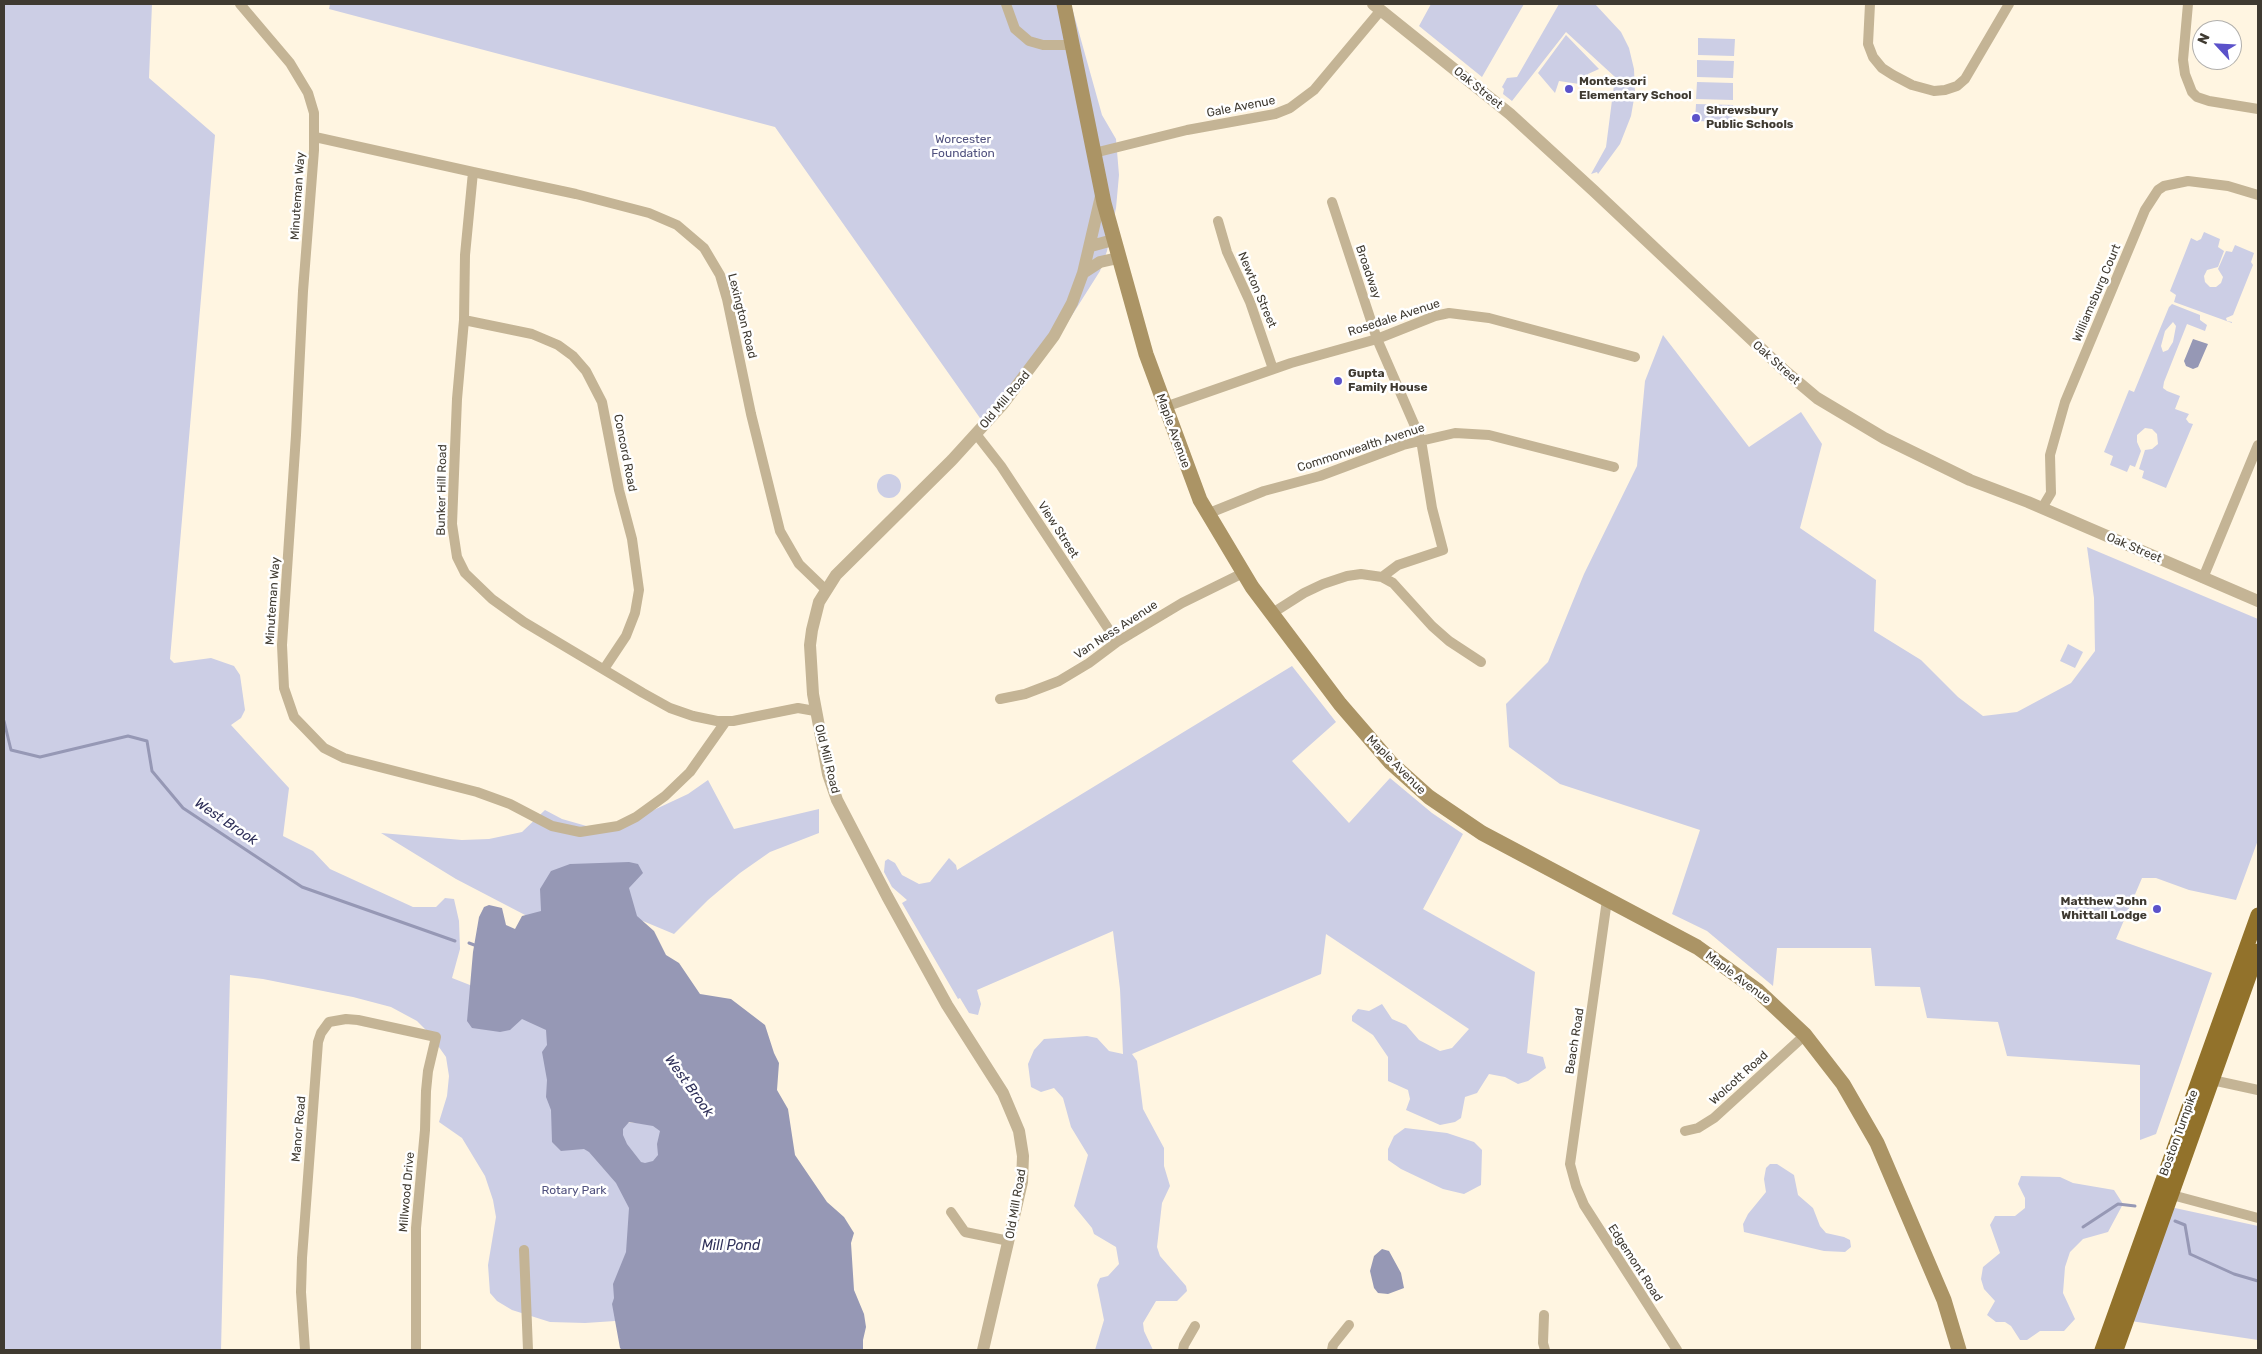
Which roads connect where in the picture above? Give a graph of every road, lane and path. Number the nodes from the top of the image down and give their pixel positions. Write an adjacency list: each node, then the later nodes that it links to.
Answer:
1 (240, 4): 10 (street, Minuteman Way)
2 (1006, 4): 8 (street)
3 (1064, 4): 8 (main road, Maple Avenue)
4 (1870, 4): 5 (street)
5 (2009, 4)
6 (2188, 4): 9 (street)
7 (1377, 7): 11 (street, Gale Avenue); 30 (street, Oak Street)
8 (1072, 45): 11 (main road, Maple Avenue)
9 (2258, 109)
10 (315, 136): 12 (street); 43 (street, Minuteman Way)
11 (1094, 153): 13 (main road, Maple Avenue)
12 (473, 172): 21 (street, Bunker Hill Road); 35 (street, Lexington Road)
13 (1102, 193): 17 (main road, Maple Avenue); 18 (street, Old Mill Road)
14 (2258, 195): 30 (street, Williamsburg Court)
15 (1332, 202): 22 (street, Broadway)
16 (1218, 221): 24 (street, Newton Street)
17 (1113, 240): 18 (street); 19 (main road, Maple Avenue)
18 (1091, 246): 20 (street, Old Mill Road)
19 (1118, 258): 20 (street); 25 (main road, Maple Avenue)
20 (1083, 273): 26 (street, Old Mill Road)
21 (464, 320): 40 (street, Bunker Hill Road); 40 (street, Concord Road)
22 (1377, 338): 23 (street, Rosedale Avenue); 24 (street, Rosedale Avenue); 27 (street, Broadway)
23 (1635, 357)
24 (1273, 369): 25 (street, Rosedale Avenue)
25 (1165, 408): 31 (main road, Maple Avenue)
26 (976, 434): 35 (street, Old Mill Road); 38 (street, View Street)
27 (1421, 440): 29 (street, Commonwealth Avenue); 31 (street, Commonwealth Avenue); 33 (street, Broadway)
28 (2258, 444): 34 (street)
29 (1614, 467)
30 (2042, 508): 34 (street, Oak Street)
31 (1207, 514): 32 (main road, Maple Avenue)
32 (1243, 573): 37 (main road, Maple Avenue); 38 (street, Van Ness Avenue)
33 (1382, 577): 37 (street); 39 (street)
34 (2203, 578): 36 (street, Oak Street)
35 (825, 589): 42 (street, Old Mill Road)
36 (2258, 601)
37 (1271, 614): 44 (main road, Maple Avenue)
38 (1117, 642): 41 (street, Van Ness Avenue)
39 (1481, 662)
40 (604, 669): 43 (street, Bunker Hill Road)
41 (1000, 699)
42 (815, 710): 43 (street, Bunker Hill Road); 56 (street, Old Mill Road)
43 (726, 721)
44 (1607, 900): 47 (main road, Maple Avenue); 52 (street, Beach Road)
45 (2258, 915): 70 (highway, Boston Turnpike)
46 (2258, 952): 49 (highway, Boston Turnpike)
47 (1805, 1035): 51 (street, Wolcott Road); 69 (main road, Maple Avenue)
48 (436, 1038): 61 (street, Manor Road); 62 (street, Millwood Drive)
49 (2212, 1080): 50 (street); 53 (highway, Boston Turnpike)
50 (2258, 1090)
51 (1685, 1131)
52 (1576, 1186): 68 (street, Edgemont Road)
53 (2172, 1195): 55 (street); 71 (highway, Boston Turnpike)
54 (951, 1212): 56 (street)
55 (2258, 1218)
56 (1009, 1241): 64 (street, Old Mill Road)
57 (524, 1250): 63 (street)
58 (1544, 1315): 67 (street)
59 (1349, 1325): 66 (street)
60 (1195, 1326): 65 (street)
61 (305, 1350)
62 (416, 1350)
63 (528, 1350)
64 (983, 1350)
65 (1183, 1350)
66 (1332, 1350)
67 (1545, 1350)
68 (1677, 1350)
69 (1959, 1350)
70 (2102, 1350)
71 (2116, 1350)

